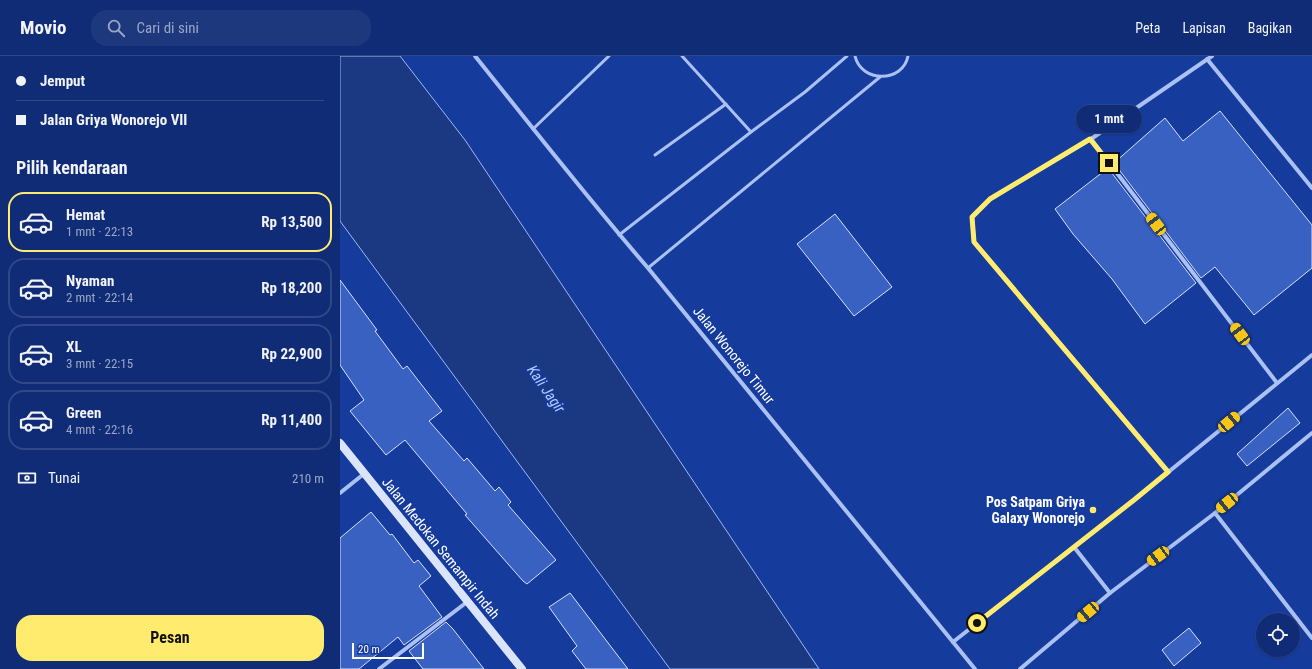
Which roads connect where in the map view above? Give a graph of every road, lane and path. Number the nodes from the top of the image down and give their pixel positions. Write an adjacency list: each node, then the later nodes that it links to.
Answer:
1 (475, 56): 11 (street, Jalan Wonorejo Timur)
2 (609, 56): 11 (lane)
3 (682, 56): 10 (lane)
4 (847, 56): 12 (lane)
5 (855, 56): 9 (lane)
6 (908, 56): 9 (lane)
7 (1212, 56): 8 (street)
8 (1207, 59): 13 (street); 15 (street)
9 (880, 77): 17 (lane)
10 (726, 104): 12 (lane); 14 (lane)
11 (533, 129): 16 (street, Jalan Wonorejo Timur)
12 (751, 132): 16 (lane)
13 (1090, 139): 19 (street); 22 (street)
14 (655, 155)
15 (1312, 188)
16 (619, 234): 17 (street, Jalan Wonorejo Timur)
17 (648, 268): 30 (street, Jalan Wonorejo Timur)
18 (1312, 356): 19 (street)
19 (1277, 383): 22 (street)
20 (1312, 433): 25 (street)
21 (340, 443): 23 (street, Jalan Medokan Semampir Indah)
22 (1168, 472): 26 (street)
23 (365, 473): 24 (street); 28 (street, Jalan Medokan Semampir Indah)
24 (340, 493)
25 (1215, 513): 27 (street); 29 (street)
26 (1074, 547): 27 (street); 30 (street)
27 (1110, 594): 34 (street)
28 (467, 602): 31 (street); 32 (street, Jalan Medokan Semampir Indah)
29 (1312, 638)
30 (953, 642): 33 (street, Jalan Wonorejo Timur)
31 (378, 669)
32 (522, 669)
33 (975, 669)
34 (1020, 669)

